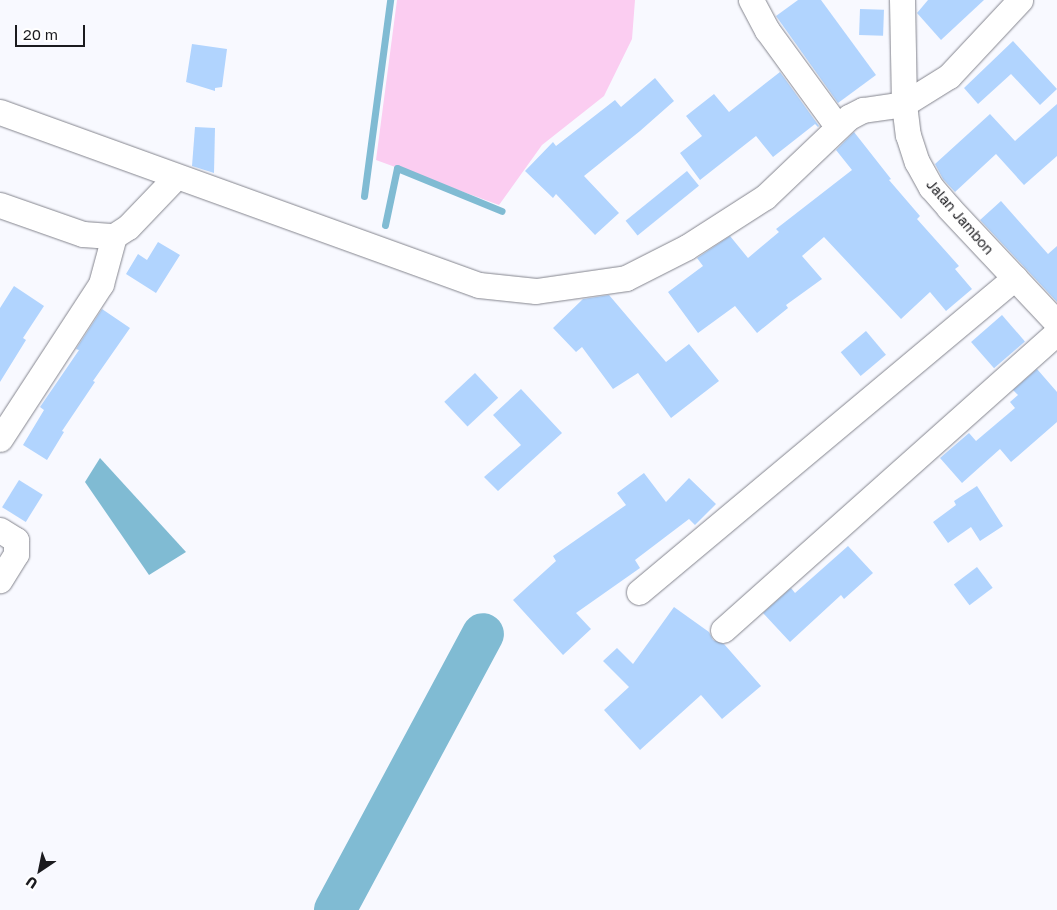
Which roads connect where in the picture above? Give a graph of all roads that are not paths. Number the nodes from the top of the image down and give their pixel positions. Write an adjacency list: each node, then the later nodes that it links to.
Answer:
1 (751, 0): 6 (street)
2 (902, 0): 4 (street, Jalan Jambon)
3 (1020, 0): 4 (street)
4 (904, 104): 6 (street); 10 (street, Jalan Jambon)
5 (0, 112): 7 (street)
6 (837, 126): 7 (street)
7 (176, 177): 9 (street)
8 (0, 205): 9 (street)
9 (114, 236): 13 (street)
10 (1015, 278): 11 (street, Jalan Jambon); 16 (street)
11 (1057, 322)
12 (1057, 332): 17 (street)
13 (0, 439)
14 (0, 530): 15 (street)
15 (0, 580)
16 (639, 592)
17 (723, 630)

